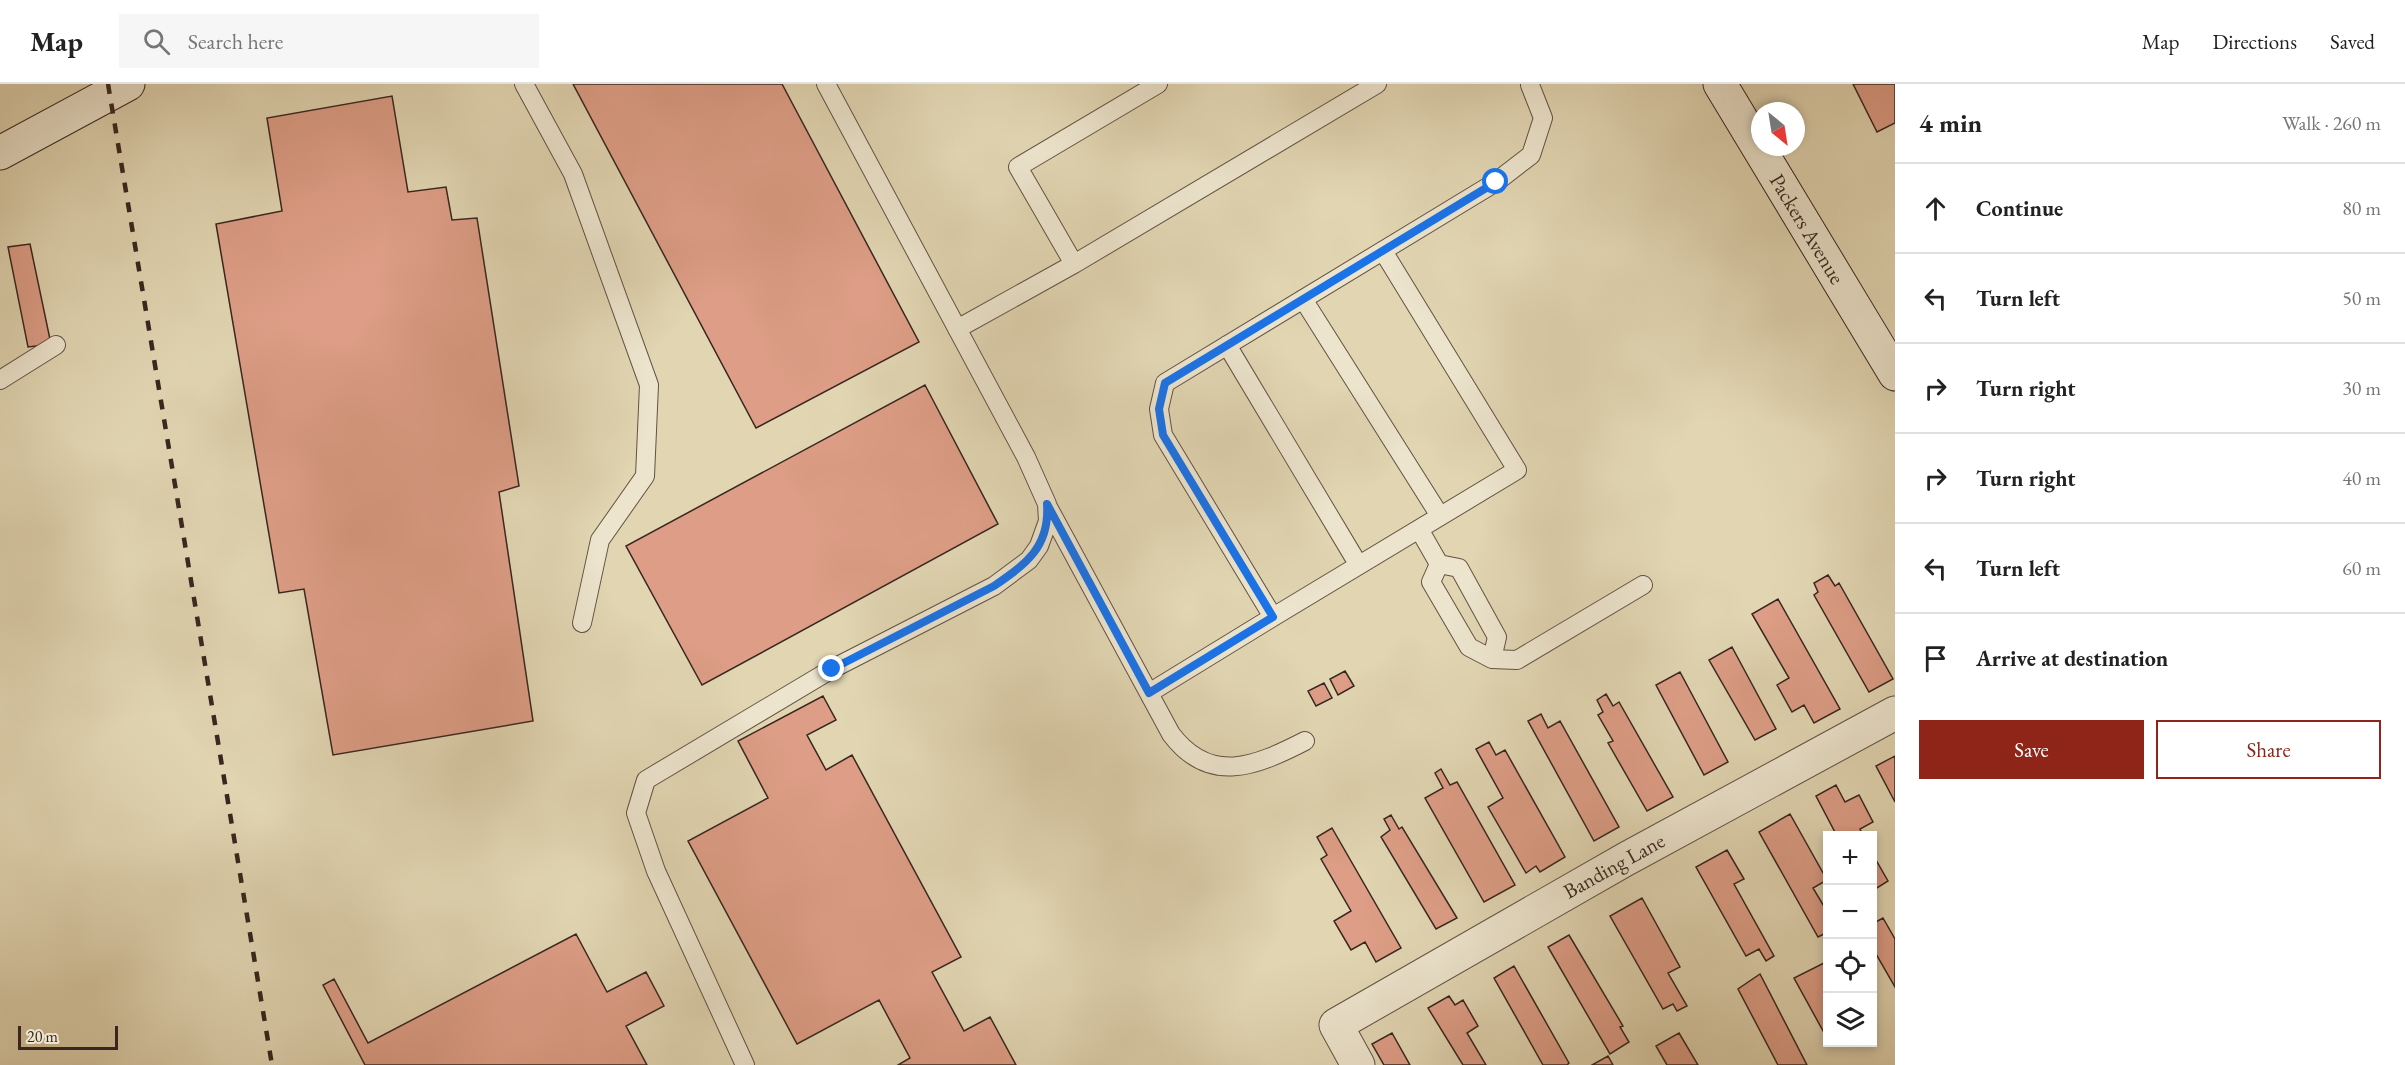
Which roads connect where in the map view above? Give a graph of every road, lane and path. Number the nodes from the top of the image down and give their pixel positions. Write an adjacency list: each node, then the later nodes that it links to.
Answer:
1 (128, 84): 9 (street)
2 (524, 84): 25 (lane)
3 (826, 84): 13 (lane)
4 (1158, 84): 11 (lane)
5 (1377, 84): 8 (lane)
6 (1531, 84): 10 (lane)
7 (1720, 84): 16 (street, Packers Avenue)
8 (1354, 90): 11 (lane)
9 (0, 153)
10 (1383, 251): 12 (lane); 19 (lane)
11 (1074, 264): 13 (lane)
12 (1303, 299): 15 (lane); 19 (lane)
13 (957, 329): 18 (lane)
14 (56, 345): 17 (lane)
15 (1227, 345): 21 (lane); 24 (lane)
16 (1895, 374)
17 (0, 380)
18 (1047, 504): 27 (lane); 30 (lane)
19 (1440, 516): 20 (lane)
20 (1419, 530): 21 (lane); 22 (lane)
21 (1358, 564): 24 (lane)
22 (1439, 564): 26 (lane); 26 (lane)
23 (1643, 585): 26 (lane)
24 (1273, 617): 27 (lane)
25 (582, 623)
26 (1492, 659)
27 (1149, 693): 29 (lane)
28 (1895, 713): 31 (street, Banding Lane)
29 (1305, 741)
30 (745, 1065)
31 (1358, 1065)

